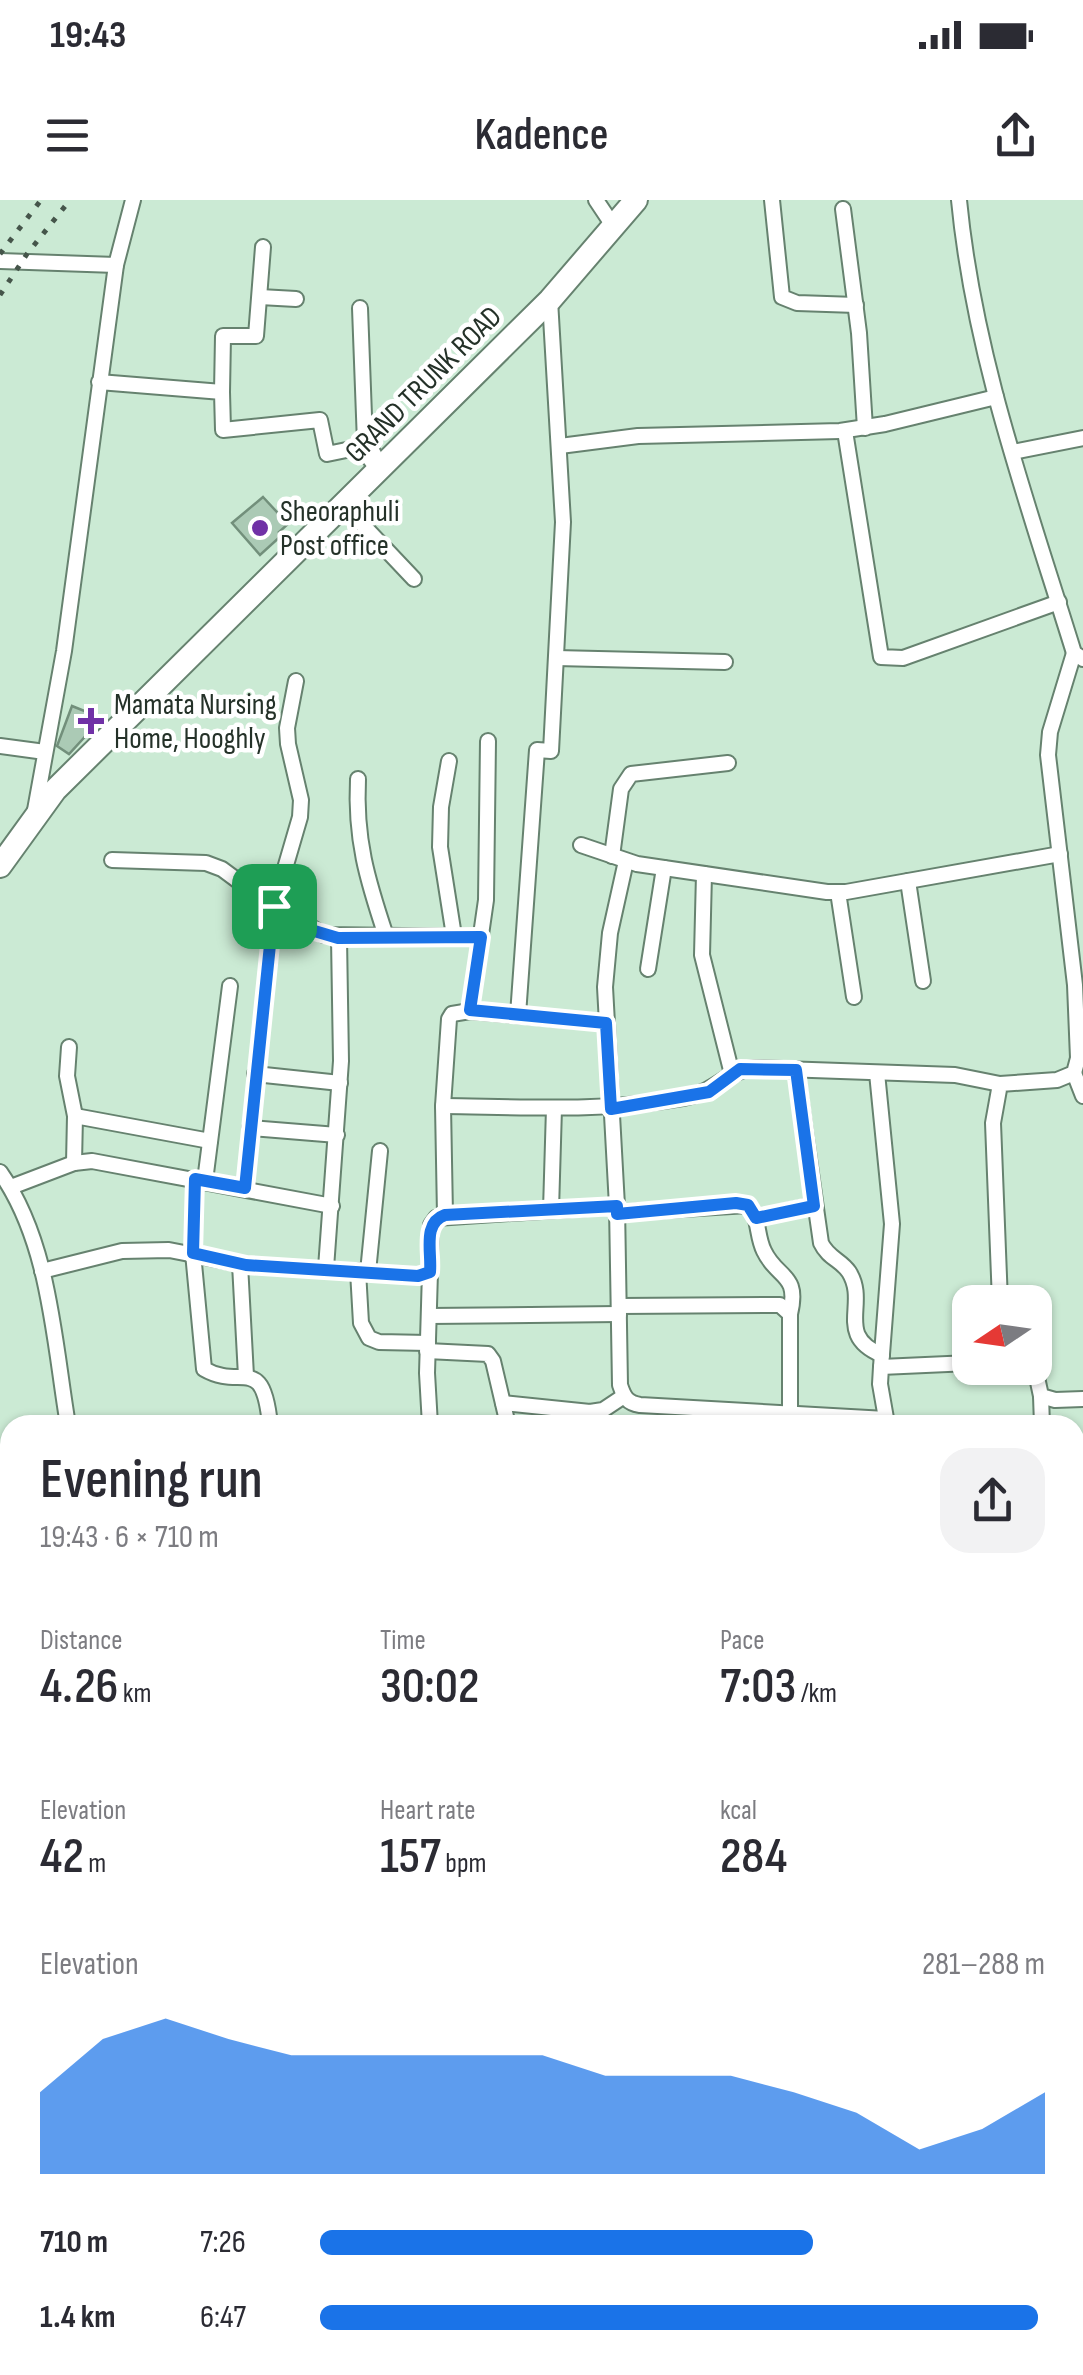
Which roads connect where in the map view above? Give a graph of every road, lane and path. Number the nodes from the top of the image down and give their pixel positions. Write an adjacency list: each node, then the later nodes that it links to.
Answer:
1 (133, 200): 10 (street)
2 (596, 200): 7 (street)
3 (636, 200): 7 (main road, GRAND TRUNK ROAD)
4 (772, 200): 14 (street)
5 (958, 200): 18 (street)
6 (843, 209): 14 (street)
7 (614, 227): 13 (main road, GRAND TRUNK ROAD)
8 (263, 247): 11 (street)
9 (0, 260): 10 (street)
10 (116, 265): 16 (street)
11 (260, 296): 12 (street); 17 (street)
12 (296, 300)
13 (550, 300): 22 (street); 24 (main road, GRAND TRUNK ROAD)
14 (856, 305): 19 (street)
15 (360, 308): 24 (street)
16 (100, 382): 17 (street); 34 (street)
17 (222, 392): 24 (street)
18 (996, 397): 19 (street); 23 (street)
19 (865, 428): 20 (street)
20 (845, 431): 22 (street); 27 (street)
21 (1083, 438): 23 (street)
22 (560, 446): 29 (street)
23 (1012, 452): 27 (street)
24 (381, 468): 25 (main road, GRAND TRUNK ROAD)
25 (343, 504): 26 (street); 38 (main road, GRAND TRUNK ROAD)
26 (414, 579)
27 (1058, 602): 28 (street)
28 (1078, 656): 40 (street)
29 (556, 658): 30 (street); 59 (street)
30 (725, 662)
31 (296, 681): 48 (street)
32 (488, 740): 51 (street)
33 (0, 746): 34 (street)
34 (46, 752): 38 (street)
35 (449, 762): 50 (street)
36 (728, 763): 41 (street)
37 (358, 779): 49 (street)
38 (34, 816): 43 (main road, GRAND TRUNK ROAD)
39 (581, 845): 41 (street)
40 (1060, 854): 46 (street); 55 (street)
41 (619, 858): 44 (street); 60 (street)
42 (112, 860): 48 (street)
43 (0, 866)
44 (664, 868): 45 (street); 53 (street)
45 (704, 874): 47 (street); 65 (street)
46 (908, 880): 47 (street); 54 (street)
47 (838, 892): 57 (street)
48 (274, 906): 52 (street); 64 (street)
49 (386, 936): 50 (street); 52 (street)
50 (454, 936): 51 (street)
51 (481, 937): 58 (street)
52 (338, 938): 67 (street)
53 (648, 970)
54 (923, 980)
55 (1079, 985): 66 (street)
56 (230, 986): 76 (street)
57 (854, 997)
58 (470, 1010): 59 (street); 70 (street)
59 (518, 1015): 60 (street)
60 (606, 1023): 72 (street)
61 (69, 1047): 73 (street)
62 (796, 1070): 63 (street); 65 (street); 84 (street)
63 (877, 1073): 68 (street); 100 (street)
64 (255, 1074): 67 (street); 74 (street)
65 (732, 1074): 72 (street)
66 (1074, 1074): 68 (street); 69 (street)
67 (340, 1083): 75 (street)
68 (1000, 1084): 95 (street)
69 (1083, 1094)
70 (442, 1106): 71 (street); 87 (street)
71 (554, 1108): 72 (street); 85 (street)
72 (611, 1109): 86 (street)
73 (75, 1116): 76 (street); 78 (street)
74 (250, 1128): 75 (street); 82 (street)
75 (336, 1135): 83 (street)
76 (210, 1140): 80 (street)
77 (380, 1151): 93 (street)
78 (74, 1163): 80 (street); 81 (street)
79 (0, 1172): 81 (street)
80 (200, 1180): 82 (street); 89 (street)
81 (11, 1188): 92 (street)
82 (245, 1188): 83 (street)
83 (332, 1206): 91 (street)
84 (814, 1206): 88 (street); 100 (street)
85 (551, 1210): 86 (street); 87 (street)
86 (617, 1210): 88 (street); 96 (street)
87 (445, 1215): 94 (street)
88 (756, 1218): 97 (street)
89 (193, 1253): 90 (street); 92 (street); 102 (street)
90 (240, 1264): 91 (street); 102 (street)
91 (326, 1268): 93 (street)
92 (42, 1270): 108 (street)
93 (363, 1271): 94 (street); 99 (street)
94 (430, 1272): 98 (street)
95 (999, 1285)
96 (620, 1310): 97 (street); 98 (street); 104 (street)
97 (790, 1314): 115 (street)
98 (429, 1316): 99 (street)
99 (428, 1347): 107 (street); 110 (street)
100 (882, 1362): 101 (street); 116 (street)
101 (952, 1363)
102 (246, 1376): 109 (street)
103 (1039, 1385): 105 (street)
104 (624, 1396): 113 (street); 114 (street)
105 (1041, 1396): 106 (street); 117 (street)
106 (1083, 1399)
107 (503, 1403): 111 (street); 112 (street)
108 (66, 1415)
109 (268, 1415)
110 (430, 1415)
111 (506, 1415)
112 (555, 1415)
113 (575, 1415)
114 (714, 1415)
115 (790, 1415)
116 (886, 1415)
117 (1042, 1415)

